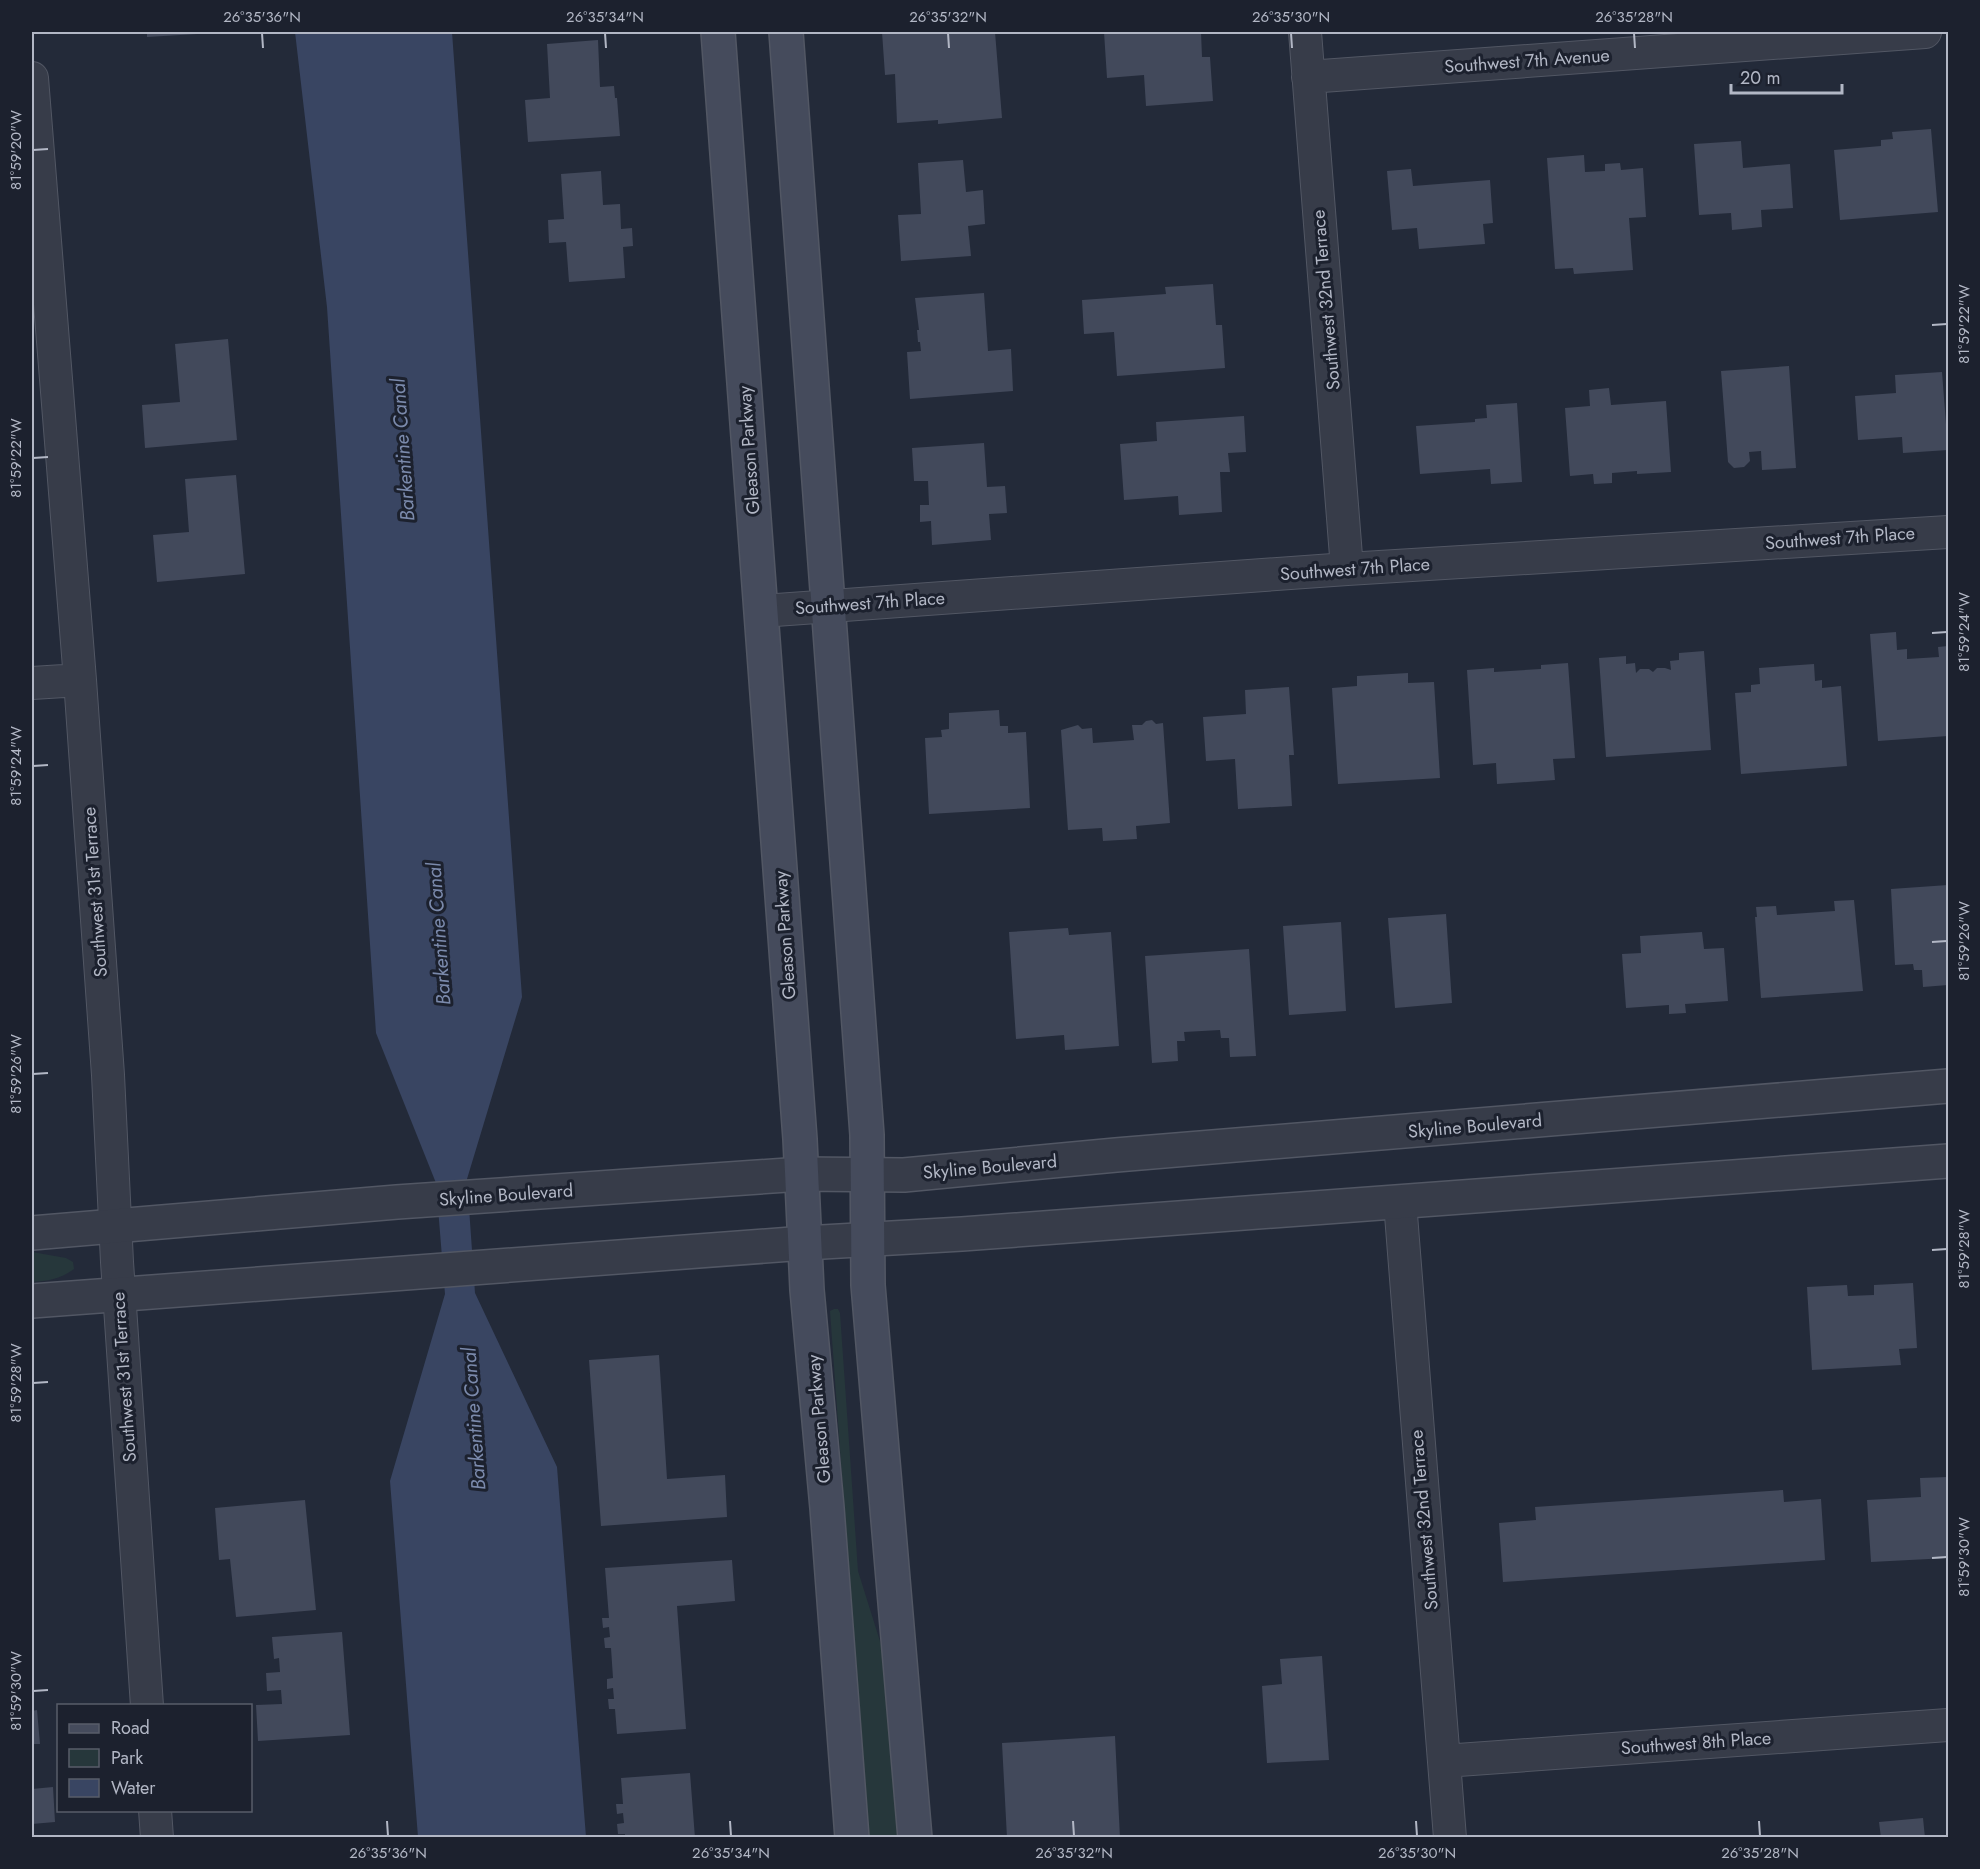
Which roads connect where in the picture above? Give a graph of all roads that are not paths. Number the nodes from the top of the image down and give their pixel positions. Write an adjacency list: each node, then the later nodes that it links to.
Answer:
1 (718, 32): 10 (main road, Gleason Parkway)
2 (786, 32): 9 (main road)
3 (1305, 32): 5 (street, Southwest 32nd Terrace)
4 (1926, 32): 5 (street, Southwest 7th Avenue)
5 (1308, 77): 8 (street, Southwest 32nd Terrace)
6 (32, 78): 11 (street, Southwest 31st Terrace)
7 (1948, 532): 8 (street, Southwest 7th Place)
8 (1347, 569): 9 (street, Southwest 7th Place)
9 (829, 605): 10 (street, Southwest 7th Place); 16 (main road)
10 (761, 611): 15 (main road, Gleason Parkway)
11 (80, 680): 12 (street); 18 (street, Southwest 31st Terrace)
12 (32, 683)
13 (1948, 1086): 16 (street, Skyline Boulevard)
14 (1948, 1161): 17 (street)
15 (802, 1174): 16 (street, Skyline Boulevard); 18 (street, Skyline Boulevard); 21 (main road, Gleason Parkway)
16 (868, 1174): 20 (main road)
17 (1400, 1202): 20 (street); 26 (street, Southwest 32nd Terrace)
18 (115, 1226): 19 (street, Skyline Boulevard); 22 (street, Southwest 31st Terrace)
19 (32, 1233)
20 (868, 1239): 21 (street); 30 (main road)
21 (804, 1243): 22 (street); 29 (main road, Gleason Parkway)
22 (119, 1294): 23 (street); 24 (street, Southwest 31st Terrace)
23 (32, 1300)
24 (147, 1704)
25 (1948, 1725): 26 (street, Southwest 8th Place)
26 (1444, 1761): 31 (street, Southwest 32nd Terrace)
27 (155, 1812): 28 (street)
28 (157, 1838)
29 (852, 1838)
30 (915, 1838)
31 (1450, 1838)

